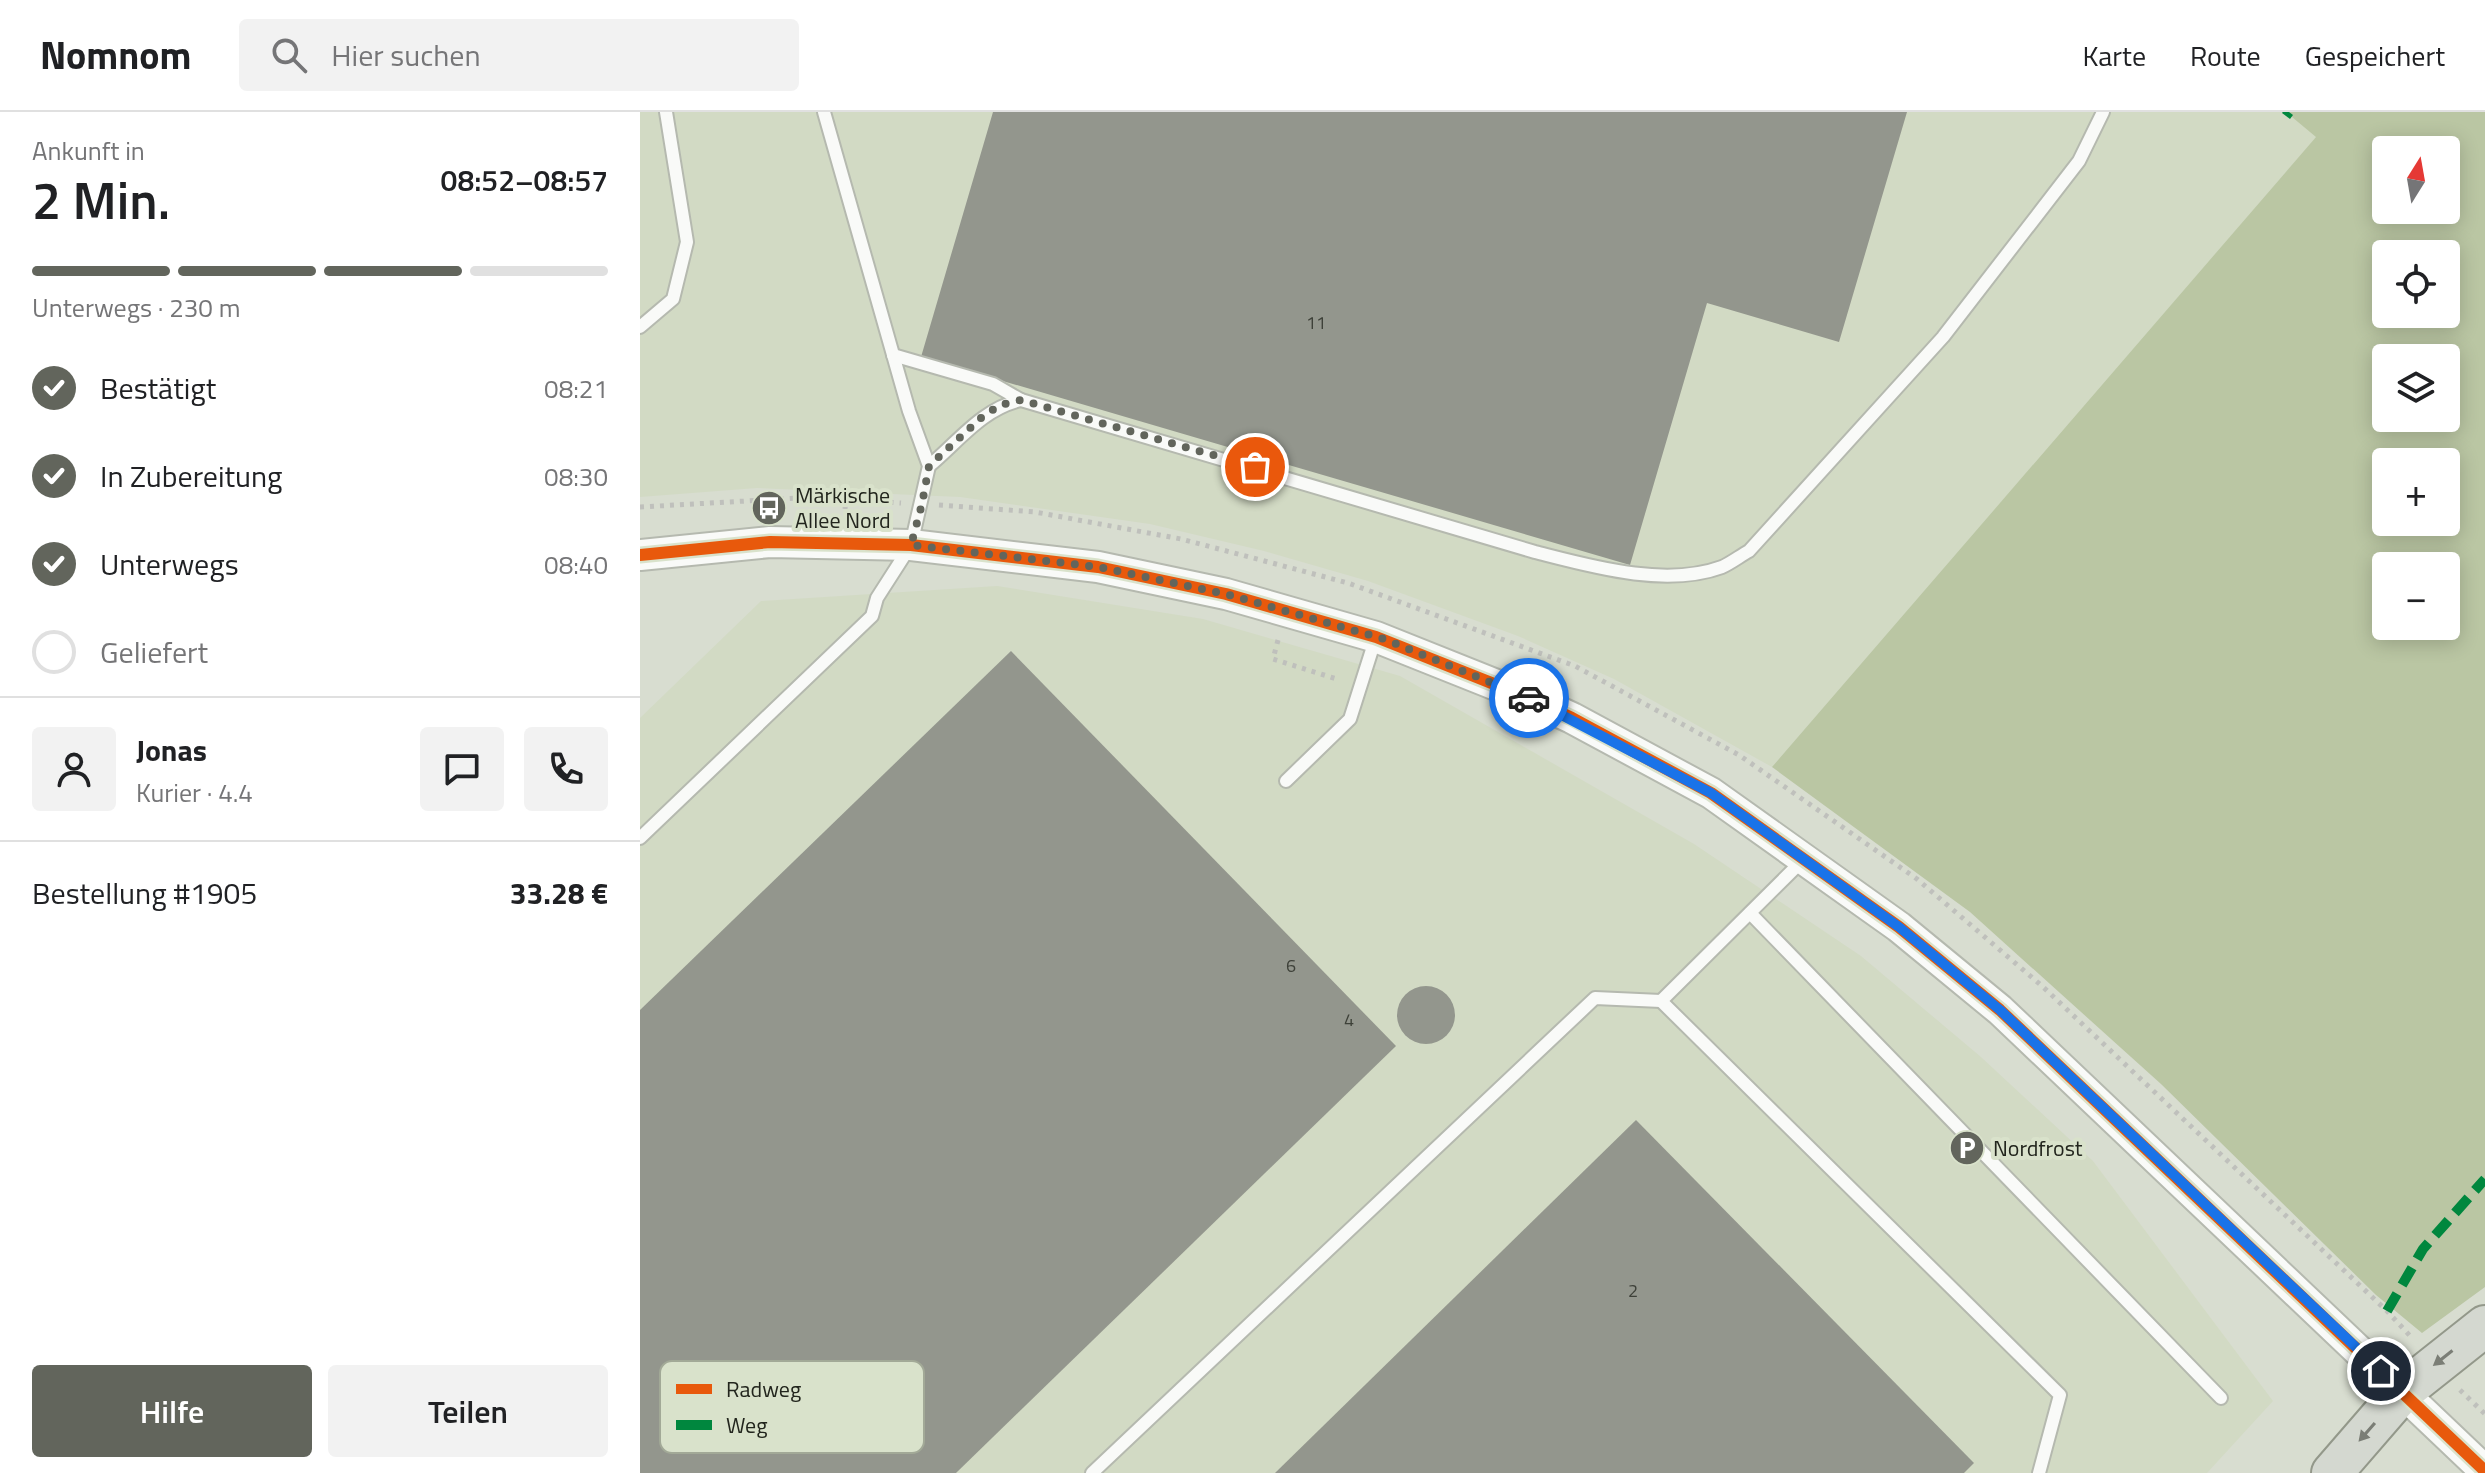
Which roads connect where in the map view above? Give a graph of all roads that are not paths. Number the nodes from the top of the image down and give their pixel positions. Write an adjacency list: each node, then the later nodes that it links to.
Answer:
1 (666, 112): 4 (lane)
2 (824, 112): 5 (lane)
3 (2103, 112): 6 (lane)
4 (640, 327)
5 (893, 355): 6 (lane); 7 (lane)
6 (1021, 400): 7 (lane)
7 (929, 466): 8 (lane)
8 (911, 545): 9 (street); 10 (street); 12 (lane)
9 (640, 555)
10 (1376, 637): 11 (lane); 13 (street)
11 (1286, 781)
12 (640, 838)
13 (1805, 858): 14 (lane); 18 (street)
14 (1750, 913): 15 (lane); 17 (lane)
15 (1661, 1001): 20 (lane); 21 (lane)
16 (2485, 1326): 18 (highway, one-way to 18)
17 (2221, 1398)
18 (2413, 1402): 19 (street); 22 (highway, one-way to 22)
19 (2485, 1471)
20 (1092, 1473)
21 (2039, 1473)
22 (2332, 1473)

